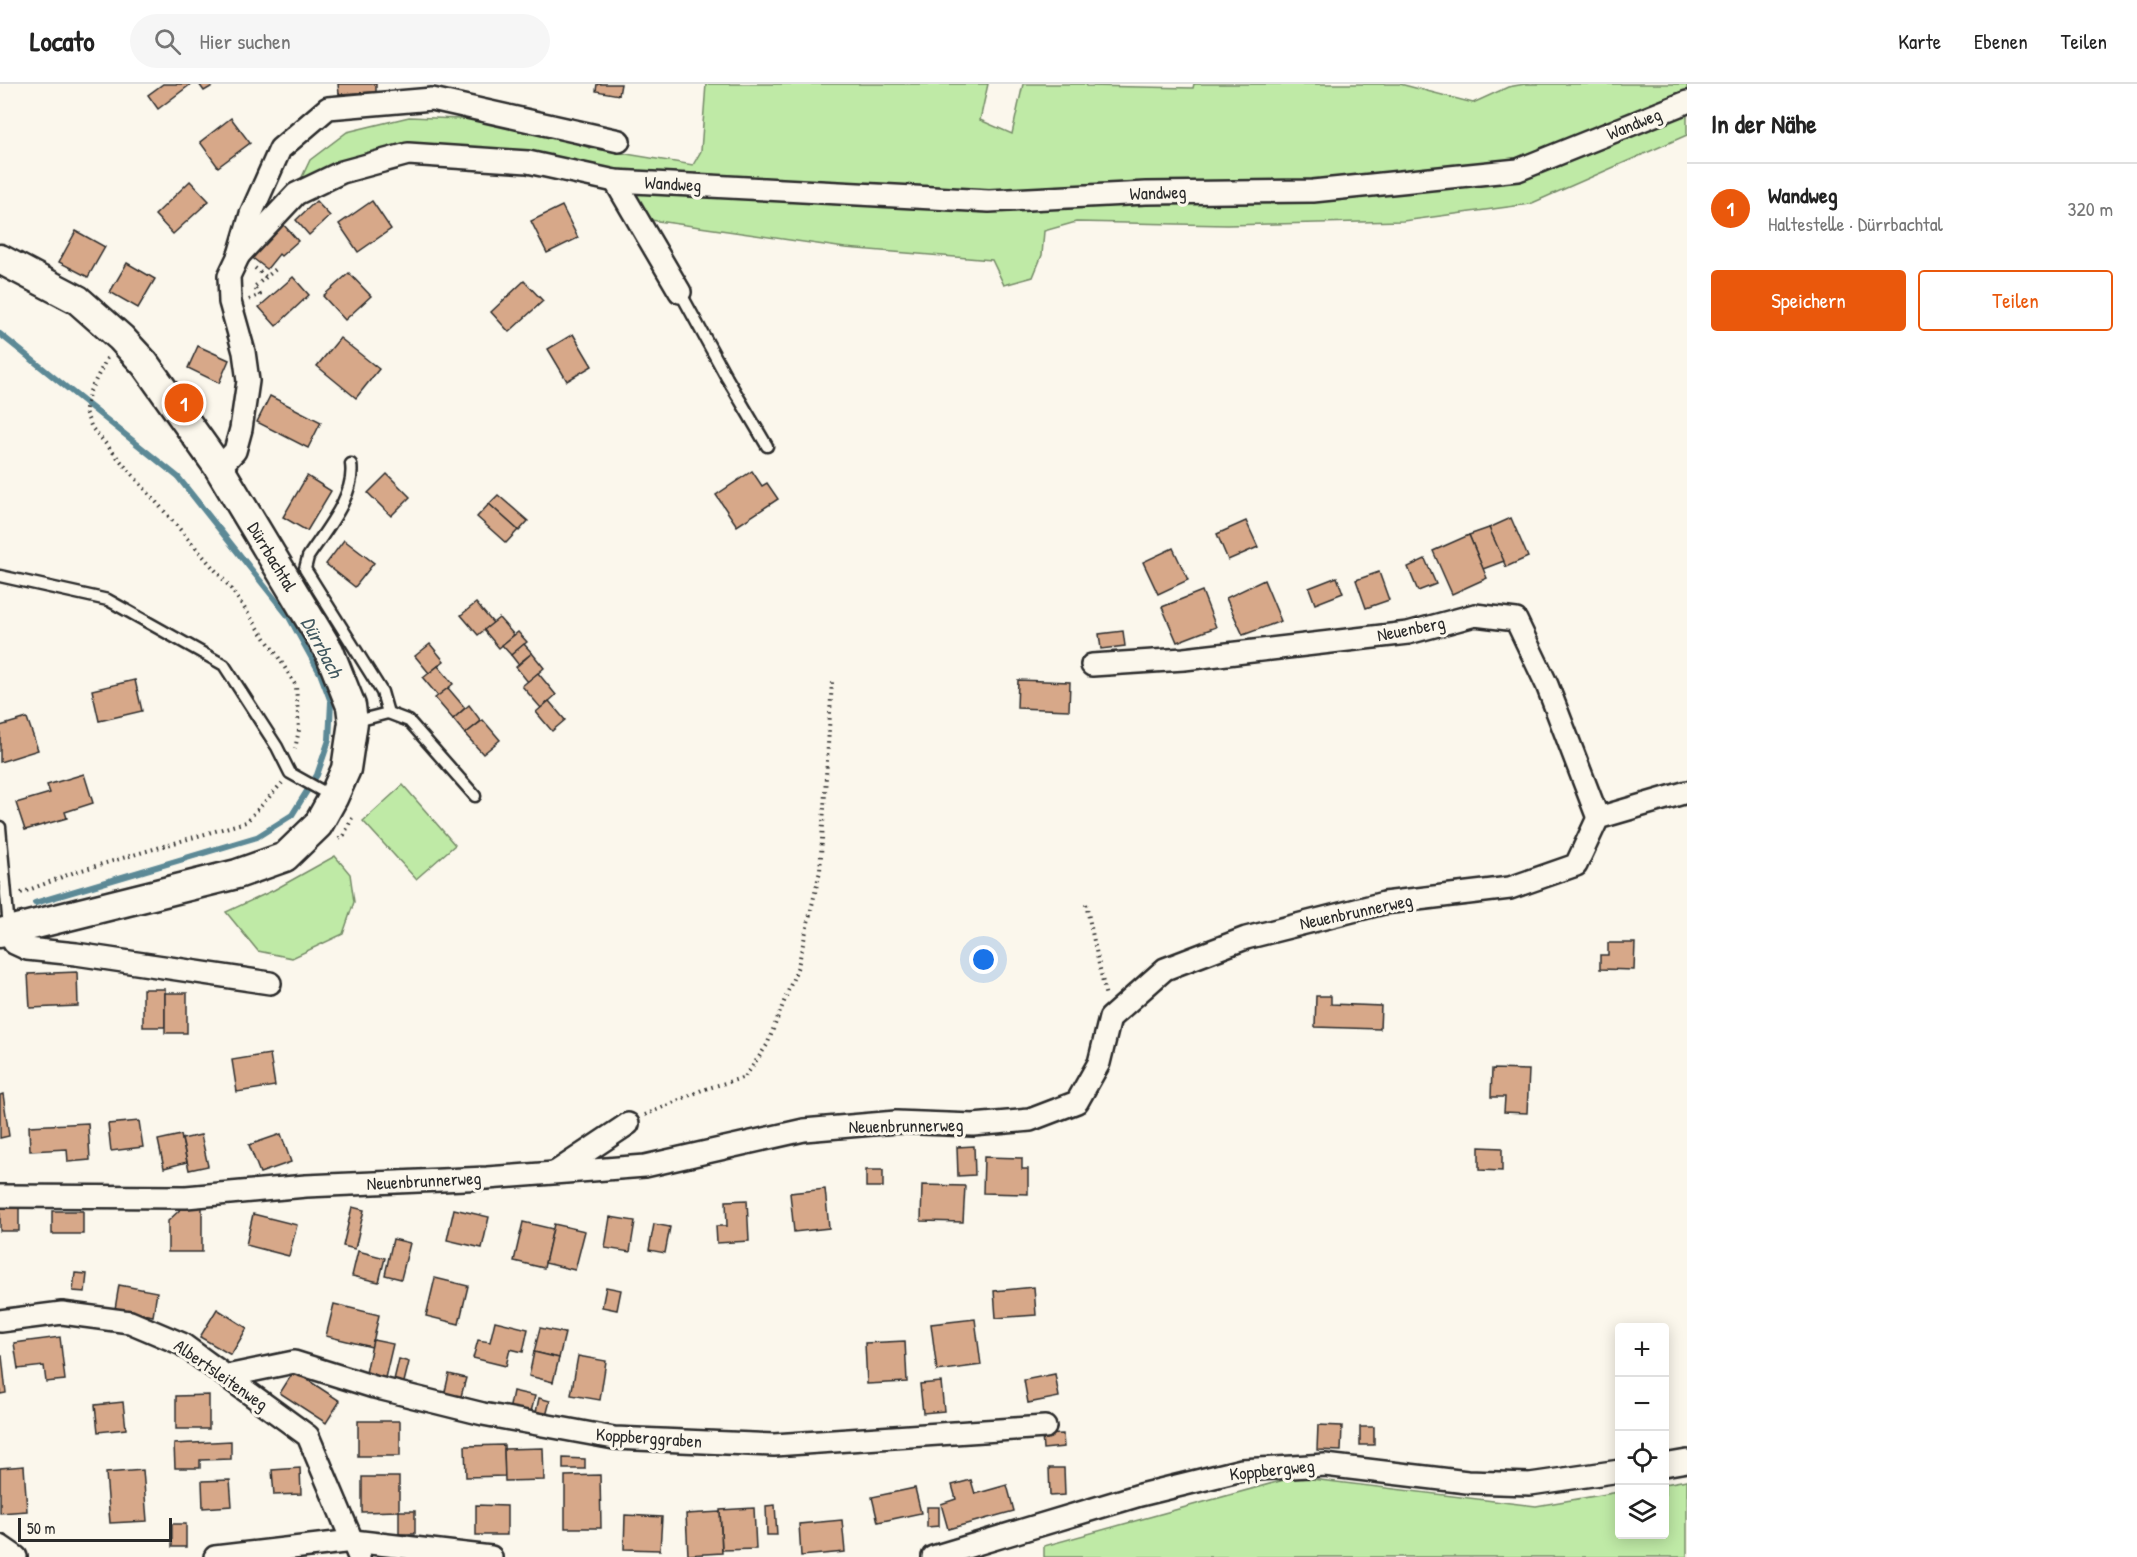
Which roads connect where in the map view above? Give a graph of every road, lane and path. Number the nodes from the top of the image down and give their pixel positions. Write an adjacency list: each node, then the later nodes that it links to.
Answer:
1 (1687, 102): 3 (street, Wandweg)
2 (619, 141): 4 (street, Wandweg)
3 (615, 181): 4 (street, Wandweg); 7 (street, Wandweg)
4 (239, 255): 8 (street, Wandweg)
5 (0, 259): 9 (street, Dürrbachtal)
6 (276, 269): 8 (path)
7 (680, 292): 10 (lane)
8 (230, 302): 12 (street, Wandweg)
9 (114, 348): 12 (street, Dürrbachtal); 18 (path)
10 (767, 446)
11 (351, 464): 16 (lane)
12 (219, 468): 17 (street, Dürrbachtal)
13 (0, 576): 18 (lane)
14 (1092, 665): 22 (street, Neuenberg)
15 (832, 682): 29 (path)
16 (388, 713): 17 (lane); 21 (lane)
17 (353, 722): 19 (street, Dürrbachtal)
18 (293, 775): 19 (lane); 24 (path)
19 (323, 792): 26 (street, Dürrbachtal)
20 (1687, 792): 22 (street)
21 (475, 796)
22 (1598, 818): 28 (street, Neuenbrunnerweg)
23 (0, 827): 24 (lane)
24 (6, 899): 26 (lane)
25 (1086, 904): 28 (path)
26 (5, 932): 27 (street)
27 (270, 983)
28 (1110, 1018): 30 (street, Neuenbrunnerweg)
29 (628, 1124): 30 (street)
30 (554, 1173): 31 (street, Neuenbrunnerweg)
31 (0, 1196)
32 (0, 1321): 33 (street, Albertsleitenweg)
33 (227, 1376): 34 (street, Koppberggraben); 39 (street, Albertsleitenweg)
34 (1045, 1426)
35 (1687, 1461): 36 (street)
36 (1669, 1464)
37 (1615, 1472): 43 (street, Koppbergweg)
38 (0, 1546): 40 (street)
39 (356, 1549): 41 (street); 42 (street)
40 (16, 1557)
41 (215, 1557)
42 (491, 1557)
43 (933, 1557)

